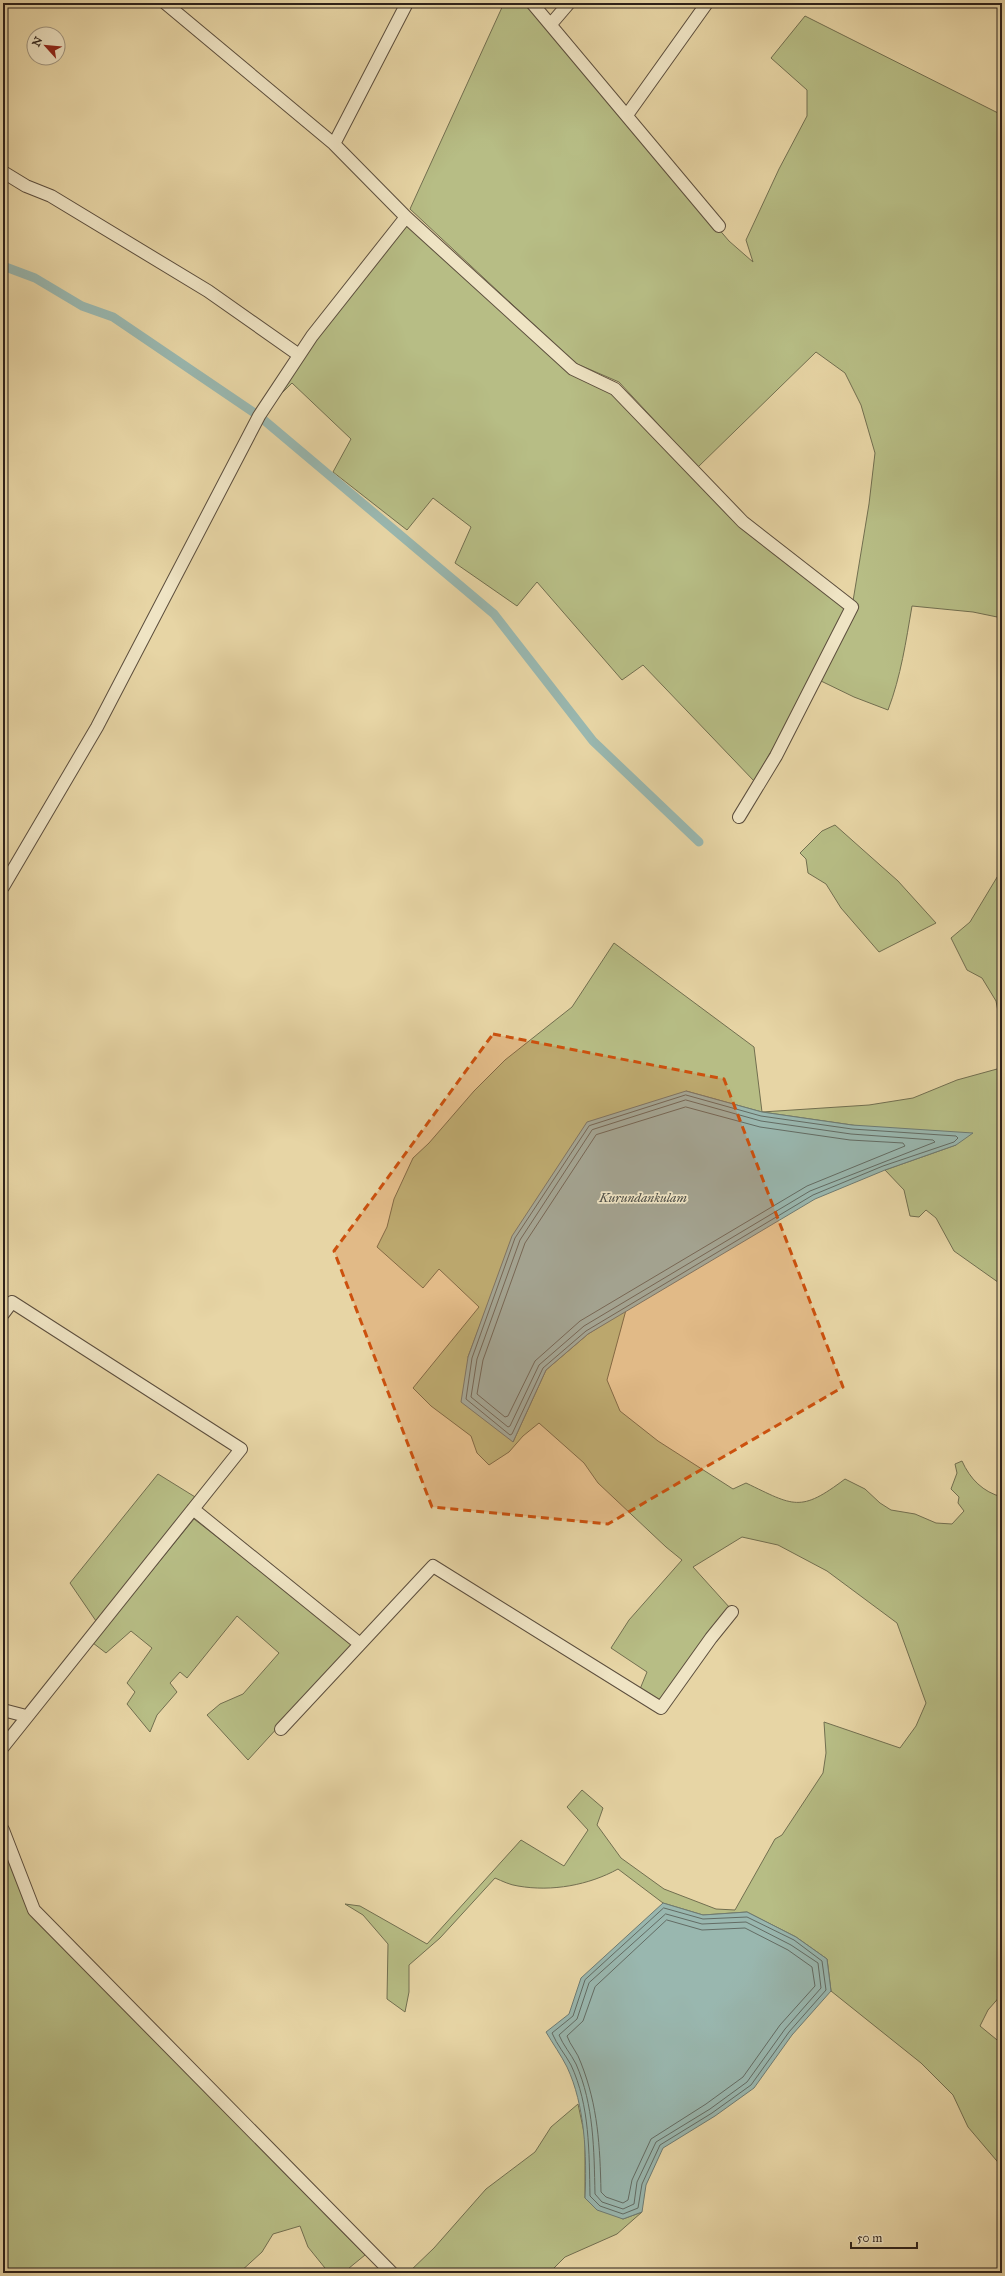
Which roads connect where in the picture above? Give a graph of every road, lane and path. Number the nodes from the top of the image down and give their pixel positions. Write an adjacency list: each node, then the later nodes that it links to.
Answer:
1 (165, 3): 8 (street)
2 (406, 3): 8 (street)
3 (532, 3): 6 (street)
4 (569, 3): 6 (street)
5 (707, 3): 7 (street)
6 (551, 24): 7 (street)
7 (627, 115): 11 (street)
8 (334, 144): 10 (street)
9 (3, 172): 12 (street)
10 (406, 217): 12 (street); 13 (street)
11 (720, 226)
12 (299, 356): 14 (street)
13 (740, 817)
14 (3, 886)
15 (3, 1314): 16 (street)
16 (193, 1509): 18 (street); 20 (street)
17 (732, 1612): 18 (street)
18 (360, 1644): 21 (street)
19 (3, 1710): 20 (street)
20 (26, 1716): 22 (street)
21 (281, 1729)
22 (3, 1747)
23 (3, 1830): 24 (street)
24 (392, 2273)

